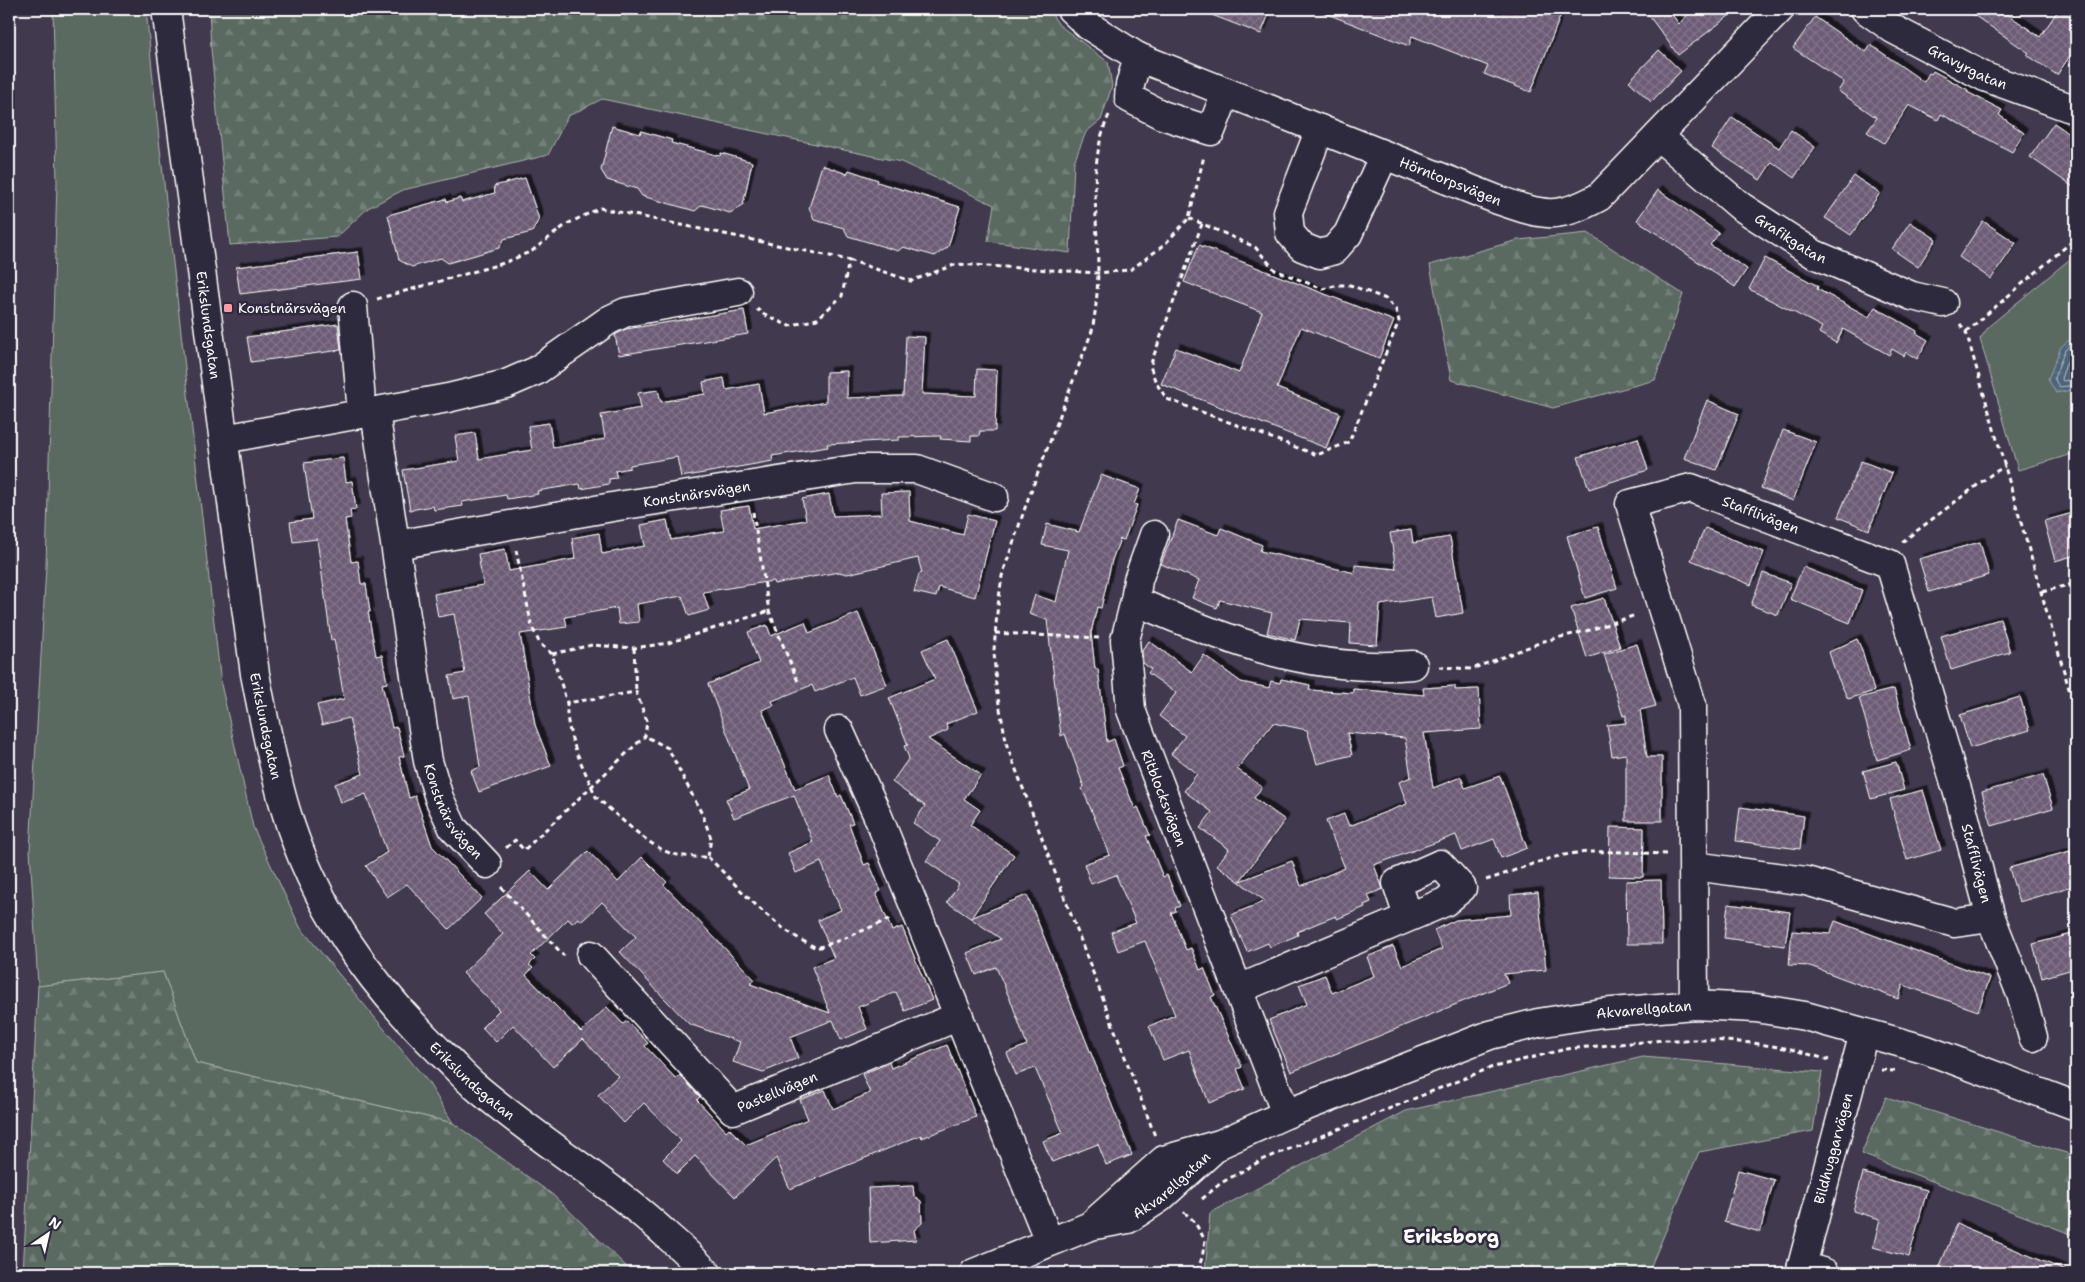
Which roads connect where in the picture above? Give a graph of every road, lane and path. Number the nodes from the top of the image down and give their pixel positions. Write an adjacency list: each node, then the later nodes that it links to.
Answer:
1 (166, 9): 22 (street, Erikslundsgatan)
2 (1071, 9): 5 (street, Hörntorpsvägen)
3 (1780, 9): 11 (street, Hörntorpsvägen)
4 (1865, 9): 8 (street, Gravyrgatan)
5 (1138, 57): 6 (street, Hörntorpsvägen); 10 (street)
6 (1226, 92): 9 (street, Hörntorpsvägen); 10 (street)
7 (1112, 109): 17 (path)
8 (2076, 110)
9 (1320, 129): 12 (street, Hörntorpsvägen); 12 (street)
10 (1211, 131): 13 (path)
11 (1658, 136): 12 (street, Hörntorpsvägen); 19 (street, Grafikgatan)
12 (1384, 155)
13 (1189, 218): 14 (path); 17 (path)
14 (1202, 224): 14 (path)
15 (2076, 238): 23 (path)
16 (849, 260): 17 (path); 18 (path); 20 (path)
17 (1098, 273): 35 (path)
18 (738, 292): 21 (street)
19 (1943, 303)
20 (353, 306): 21 (street, Konstnärsvägen)
21 (369, 413): 22 (street); 28 (street, Konstnärsvägen)
22 (224, 439): 71 (street, Erikslundsgatan)
23 (2005, 466): 29 (path); 31 (path)
24 (748, 485): 25 (street, Konstnärsvägen); 26 (street, Konstnärsvägen); 34 (path)
25 (994, 497)
26 (511, 525): 28 (street, Konstnärsvägen); 38 (path)
27 (1154, 535): 32 (street, Ritblocksvägen)
28 (396, 545): 49 (street, Konstnärsvägen)
29 (1890, 564): 33 (street, Stafflivägen); 53 (street, Stafflivägen)
30 (2076, 583): 31 (path)
31 (2042, 592): 43 (path)
32 (1135, 601): 36 (street, Ritblocksvägen); 39 (street)
33 (1661, 604): 39 (path); 48 (street, Stafflivägen)
34 (769, 611): 37 (path); 40 (path)
35 (996, 633): 36 (path); 65 (path)
36 (1125, 640): 55 (street, Ritblocksvägen)
37 (634, 648): 38 (path); 41 (path)
38 (552, 654): 42 (path)
39 (1413, 665)
40 (799, 684)
41 (636, 692): 42 (path); 45 (path)
42 (567, 703): 46 (path)
43 (2076, 713)
44 (839, 730): 51 (street)
45 (645, 736): 46 (path); 47 (path)
46 (591, 786): 47 (path); 49 (path)
47 (708, 857): 51 (path)
48 (1694, 860): 50 (path); 53 (street, Stafflivägen); 56 (street, Stafflivägen)
49 (487, 864): 54 (path)
50 (1462, 888): 52 (street); 52 (street)
51 (915, 909): 57 (street)
52 (1408, 916): 55 (street)
53 (1991, 918): 59 (street, Stafflivägen)
54 (591, 955): 57 (street, Pastellvägen)
55 (1239, 988): 63 (street, Ritblocksvägen)
56 (1694, 1005): 58 (street, Akvarellgatan); 63 (street, Akvarellgatan)
57 (958, 1016): 69 (street)
58 (1864, 1032): 60 (street, Bildhuggarvägen); 62 (street, Akvarellgatan)
59 (2033, 1038)
60 (1854, 1066): 61 (path); 67 (path); 70 (street, Bildhuggarvägen)
61 (1900, 1071)
62 (2076, 1106)
63 (1286, 1114): 64 (street, Akvarellgatan)
64 (1220, 1144): 65 (street, Akvarellgatan); 66 (street, Akvarellgatan)
65 (1164, 1160): 68 (street, Akvarellgatan)
66 (1182, 1202): 68 (street, Akvarellgatan); 73 (path)
67 (1197, 1203)
68 (1090, 1226): 69 (street, Akvarellgatan)
69 (1049, 1241): 72 (street, Akvarellgatan)
70 (1809, 1271)
71 (707, 1273)
72 (974, 1273)
73 (1196, 1273)

